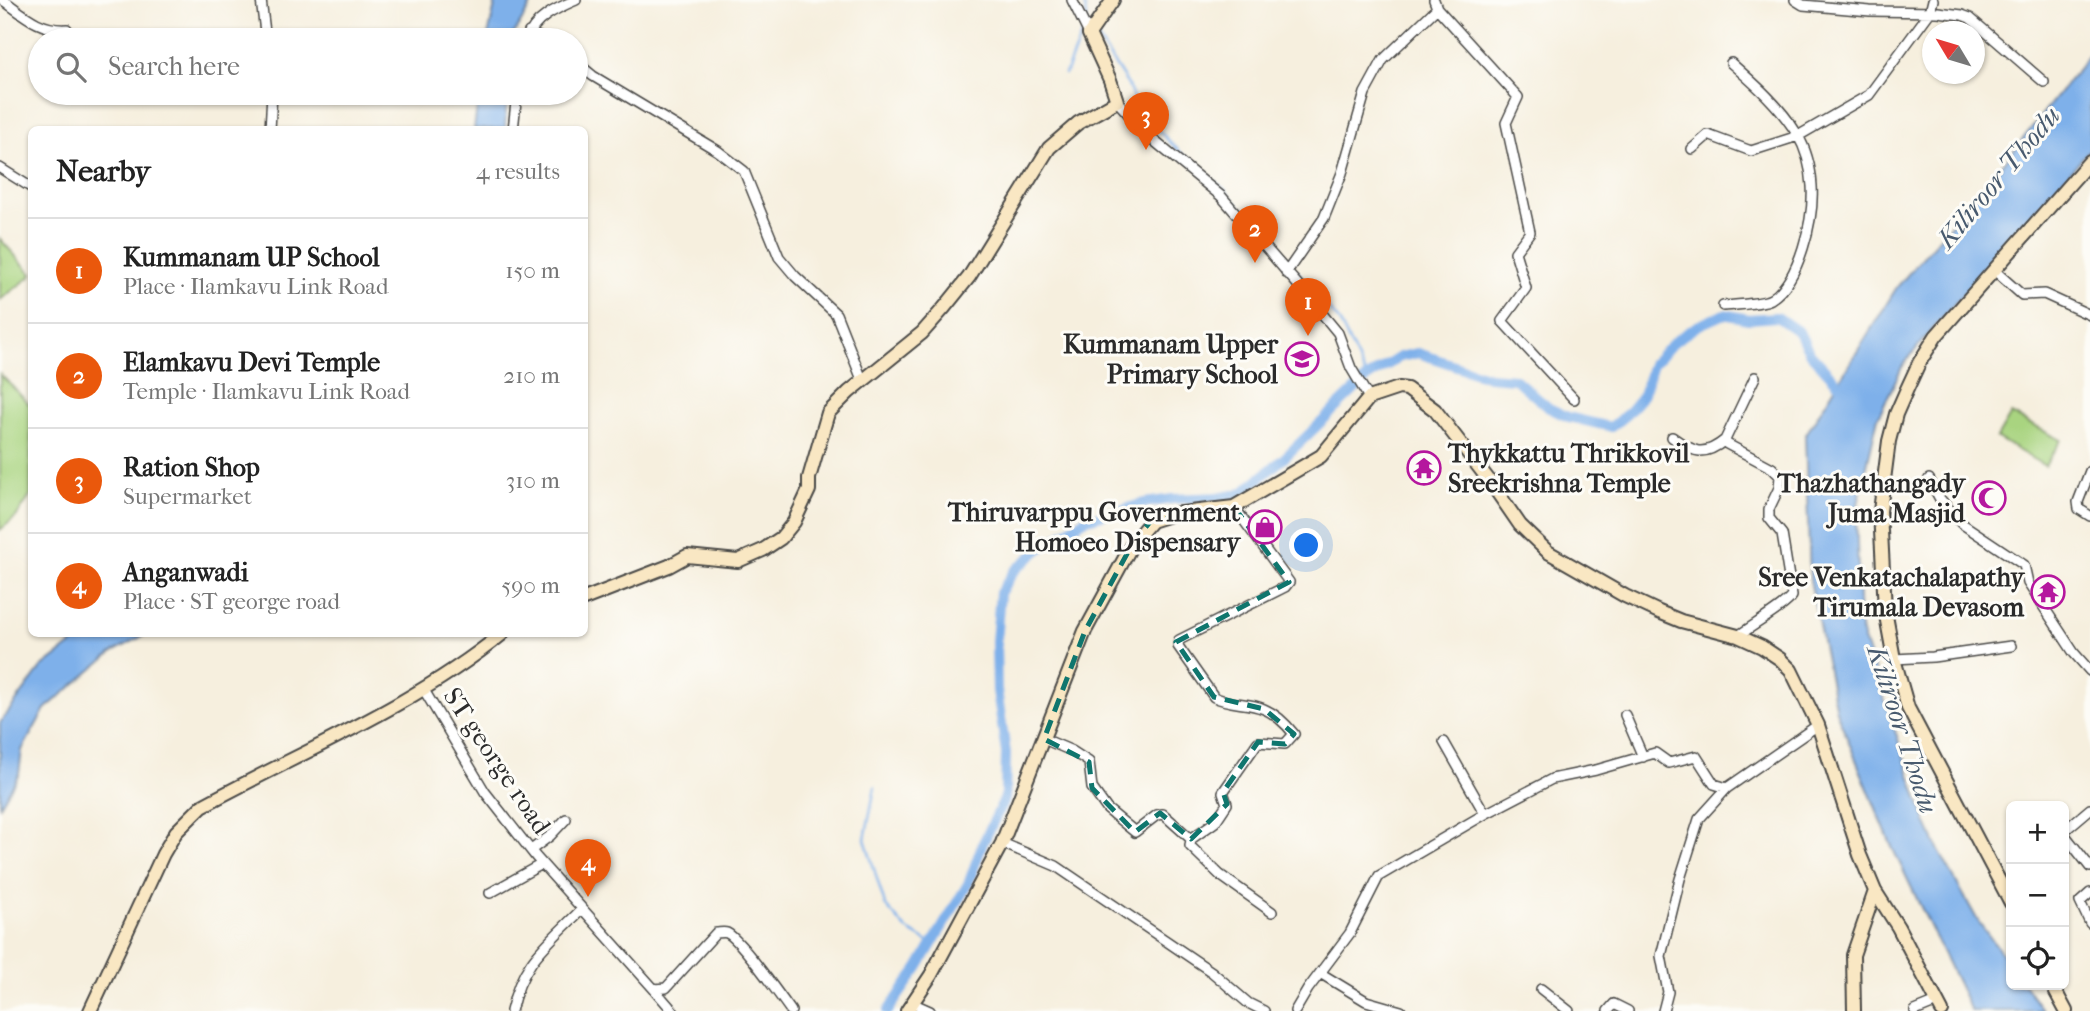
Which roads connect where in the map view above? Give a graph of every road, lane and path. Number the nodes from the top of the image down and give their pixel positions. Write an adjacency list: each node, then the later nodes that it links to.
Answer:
1 (3, 0): 10 (street)
2 (261, 0): 11 (street)
3 (576, 0): 12 (street)
4 (1072, 0): 13 (street)
5 (1113, 0): 13 (main road)
6 (1795, 0): 9 (street)
7 (1933, 0): 9 (street)
8 (1435, 4): 28 (street); 34 (street)
9 (1930, 12): 16 (street); 22 (street)
10 (48, 28)
11 (264, 28)
12 (536, 28)
13 (1088, 29): 17 (main road)
14 (1731, 63): 22 (street)
15 (588, 72): 32 (street)
16 (2044, 82)
17 (1117, 101): 28 (street); 32 (main road)
18 (271, 105): 20 (street)
19 (516, 105): 21 (street)
20 (270, 126)
21 (513, 126)
22 (1798, 136): 23 (street); 29 (street)
23 (1692, 149)
24 (2090, 161): 27 (main road)
25 (0, 168): 26 (street)
26 (28, 186)
27 (1994, 270): 30 (street); 45 (main road)
28 (1286, 273): 33 (street)
29 (1723, 306)
30 (2090, 315)
31 (1755, 377): 36 (street)
32 (863, 382): 41 (main road)
33 (1367, 394): 39 (main road); 42 (main road)
34 (1574, 399)
35 (1672, 437): 36 (street)
36 (1725, 440): 42 (street)
37 (2090, 471): 40 (street)
38 (1929, 479): 46 (street)
39 (1234, 507): 50 (main road); 58 (street)
40 (2090, 516)
41 (588, 597)
42 (1738, 636): 49 (main road)
43 (498, 637): 47 (main road)
44 (2011, 646): 45 (street)
45 (1894, 659): 64 (main road)
46 (2090, 671)
47 (424, 690): 61 (street, ST george road); 77 (main road)
48 (1625, 715): 52 (street)
49 (1818, 725): 53 (street); 65 (main road)
50 (1044, 739): 58 (street); 60 (main road)
51 (1444, 742): 55 (street)
52 (1643, 757): 53 (street); 55 (street)
53 (1727, 788): 88 (street)
54 (2090, 809): 57 (street)
55 (1485, 814): 71 (street)
56 (566, 819): 61 (street)
57 (2069, 828)
58 (1191, 839): 69 (street)
59 (2069, 840): 63 (street)
60 (1002, 843): 75 (main road); 82 (street)
61 (531, 850): 62 (street, ST george road)
62 (542, 864): 66 (street); 68 (street, ST george road)
63 (2090, 867)
64 (2006, 882)
65 (1875, 891): 76 (main road); 89 (main road)
66 (490, 893)
67 (2090, 893): 70 (street)
68 (582, 909): 72 (street, ST george road); 78 (street)
69 (1272, 912)
70 (2090, 923)
71 (1320, 973): 83 (street); 84 (street)
72 (654, 989): 79 (street, ST george road); 80 (street)
73 (1541, 989): 85 (street)
74 (2055, 990): 91 (main road)
75 (910, 1007): 81 (street)
76 (1939, 1007): 90 (street)
77 (90, 1011)
78 (511, 1011)
79 (673, 1011)
80 (791, 1011)
81 (930, 1011)
82 (1264, 1011)
83 (1295, 1011)
84 (1401, 1011)
85 (1569, 1011)
86 (1608, 1011): 87 (street)
87 (1628, 1011)
88 (1663, 1011)
89 (1854, 1011)
90 (1915, 1011)
91 (2066, 1011)

